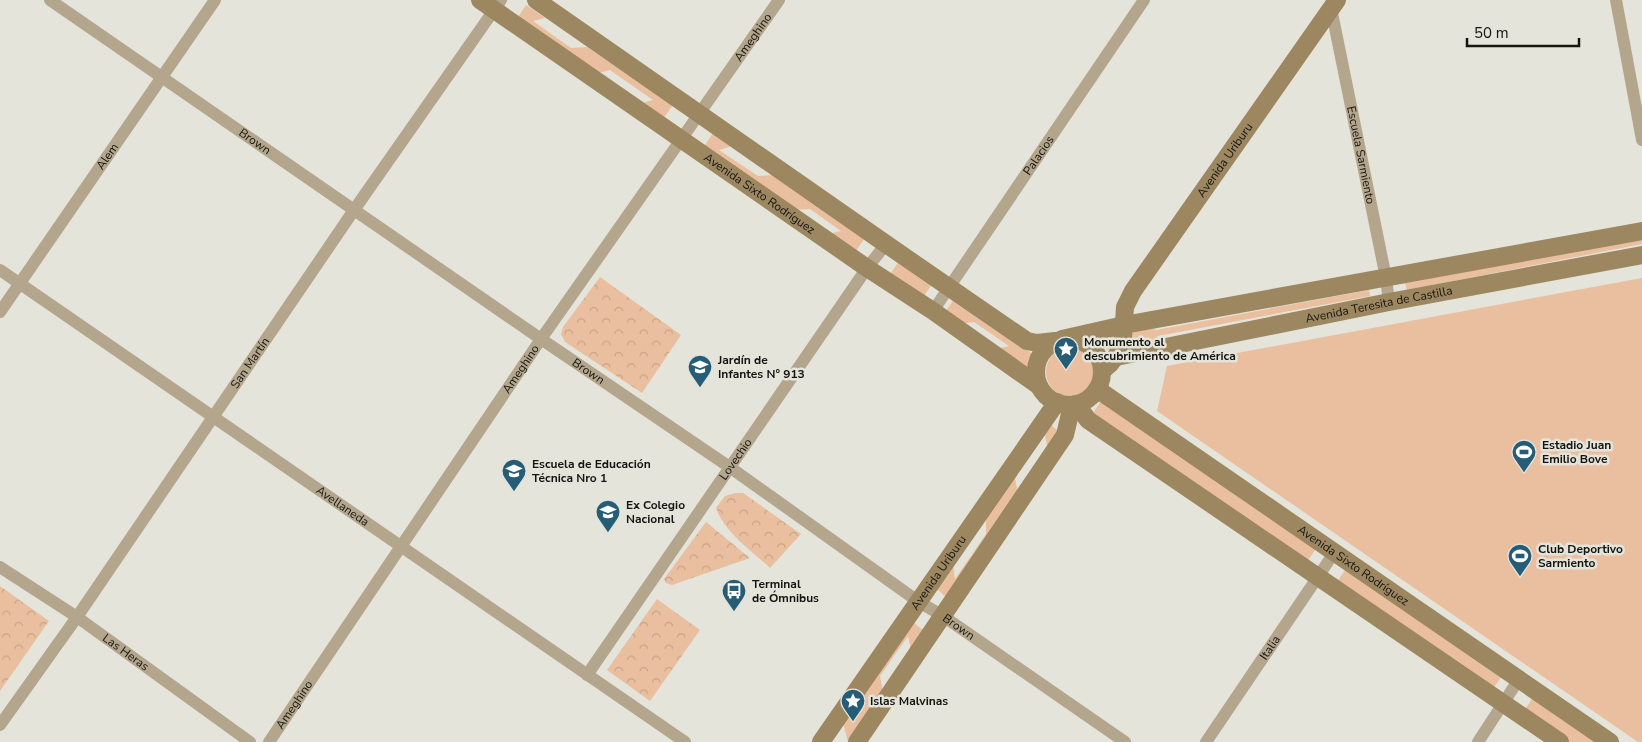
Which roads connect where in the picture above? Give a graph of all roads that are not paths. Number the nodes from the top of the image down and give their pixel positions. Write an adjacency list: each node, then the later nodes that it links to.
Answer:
1 (50, 0): 10 (street, Brown)
2 (215, 0): 10 (street, Alem)
3 (480, 0): 9 (main road, Avenida Sixto Rodríguez)
4 (536, 0): 11 (main road)
5 (779, 0): 11 (street, Ameghino)
6 (1144, 0): 22 (street, Palacios)
7 (1616, 0): 13 (street)
8 (1334, 4): 20 (street, Escuela Sarmiento); 26 (main road, Avenida Uriburu)
9 (498, 5): 12 (main road, Avenida Sixto Rodríguez); 14 (street, San Martín)
10 (162, 77): 14 (street, Brown); 21 (street, Alem)
11 (700, 115): 12 (street, Ameghino); 16 (main road)
12 (682, 140): 18 (main road, Avenida Sixto Rodríguez); 27 (street, Ameghino)
13 (1642, 140)
14 (354, 210): 27 (street, Brown); 34 (street, San Martín)
15 (1642, 230): 20 (main road, Avenida Teresita de Castilla)
16 (886, 244): 18 (street, Lovechio); 22 (main road)
17 (1642, 255): 23 (main road, Avenida Teresita de Castilla)
18 (867, 268): 24 (main road, Avenida Sixto Rodríguez); 35 (street, Lovechio)
19 (0, 270): 21 (street, Avellaneda)
20 (1386, 278): 23 (street, Escuela Sarmiento); 26 (main road, Avenida Teresita de Castilla)
21 (20, 284): 25 (street, Alem); 34 (street, Avellaneda)
22 (949, 287): 24 (street, Palacios); 28 (main road)
23 (1389, 302): 29 (main road, Avenida Teresita de Castilla)
24 (932, 311): 31 (main road, Avenida Sixto Rodríguez)
25 (0, 312)
26 (1124, 325): 28 (main road, Avenida Teresita de Castilla); 29 (main road)
27 (540, 338): 35 (street, Brown); 36 (street, Ameghino)
28 (1058, 340): 30 (main road); 31 (main road)
29 (1116, 357): 30 (main road)
30 (1102, 371): 32 (main road)
31 (1039, 386): 33 (main road)
32 (1097, 388): 33 (main road); 37 (main road, Avenida Sixto Rodríguez)
33 (1068, 404): 39 (main road); 40 (main road, Avenida Uriburu); 41 (main road)
34 (213, 416): 36 (street, Avellaneda); 42 (street, San Martín)
35 (732, 468): 40 (street, Brown); 43 (street, Lovechio)
36 (400, 545): 43 (street, Avellaneda); 48 (street, Ameghino)
37 (1334, 553): 39 (street, Italia); 44 (main road, Avenida Sixto Rodríguez)
38 (0, 567): 42 (street, Las Heras)
39 (1318, 576): 45 (main road); 53 (street, Italia)
40 (919, 602): 41 (street, Brown); 50 (main road, Avenida Uriburu)
41 (943, 616): 51 (main road); 52 (street, Brown)
42 (77, 617): 46 (street, San Martín); 47 (street, Las Heras)
43 (587, 675): 49 (street, Avellaneda)
44 (1519, 679): 45 (street); 56 (main road, Avenida Sixto Rodríguez)
45 (1503, 703): 54 (street); 55 (main road)
46 (0, 725)
47 (250, 742)
48 (269, 742)
49 (685, 742)
50 (820, 742)
51 (857, 742)
52 (1126, 742)
53 (1206, 742)
54 (1478, 742)
55 (1560, 742)
56 (1610, 742)

